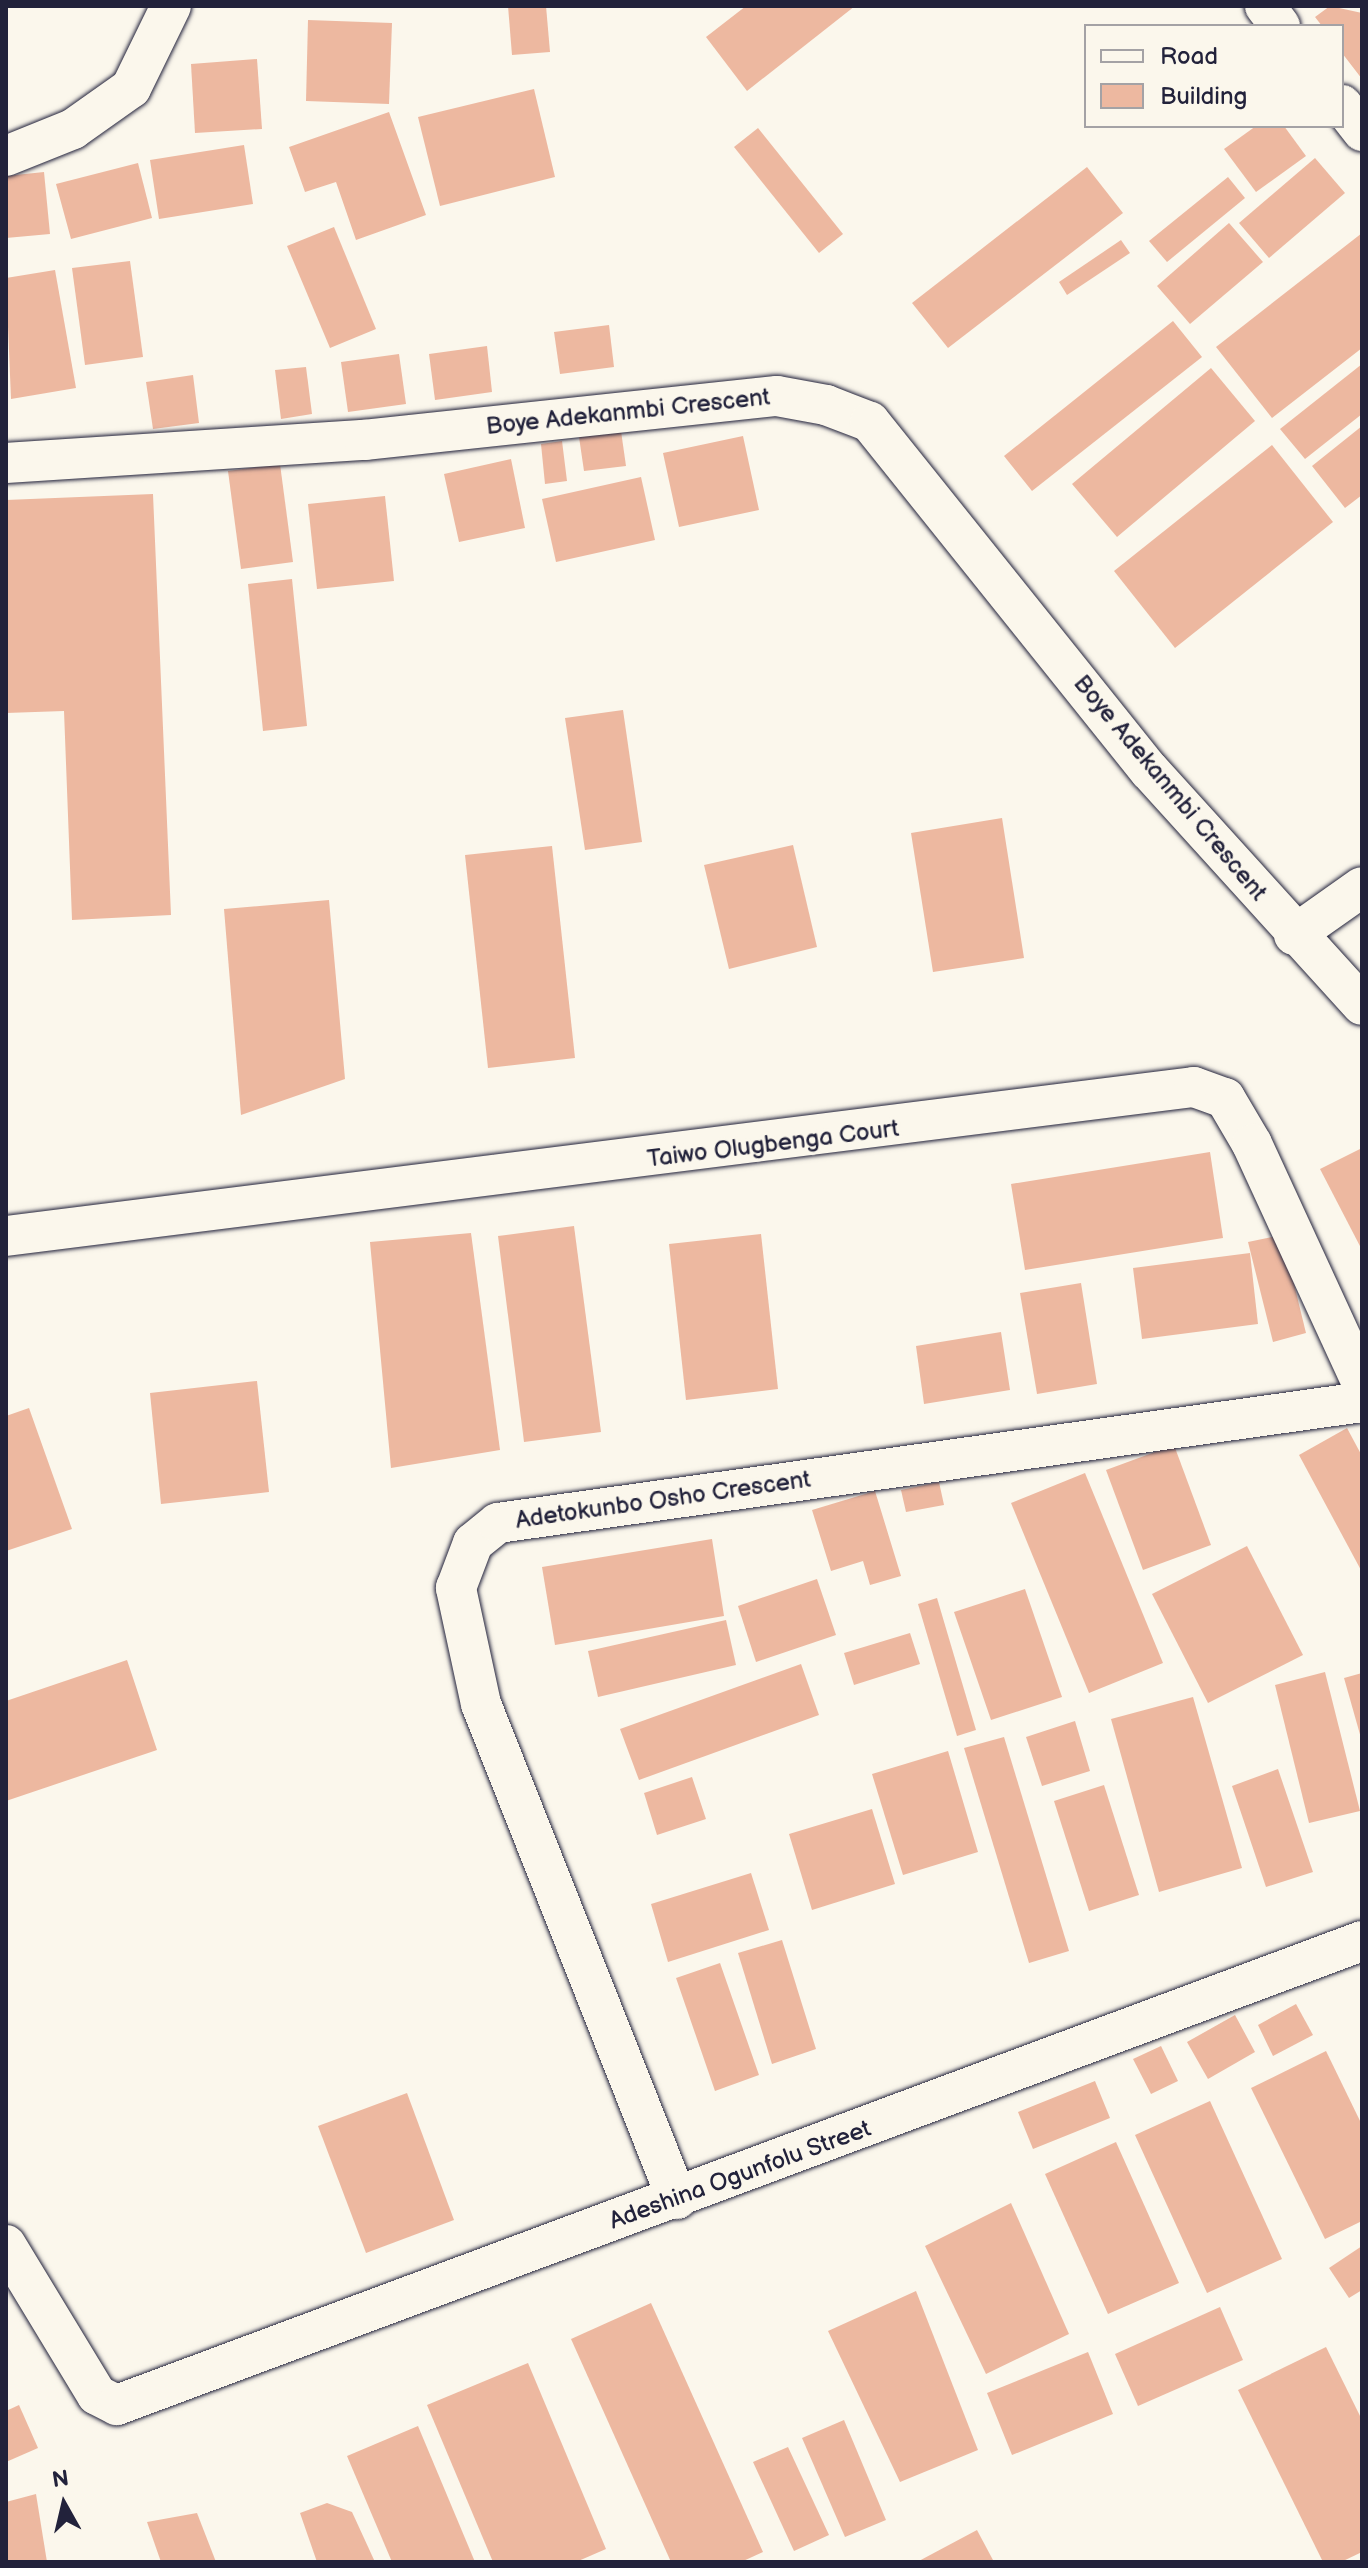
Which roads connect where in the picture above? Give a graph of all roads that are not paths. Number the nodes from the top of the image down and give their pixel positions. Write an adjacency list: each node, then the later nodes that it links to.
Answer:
1 (171, 6): 6 (street)
2 (1265, 6): 3 (street)
3 (1278, 24)
4 (1344, 108): 5 (street)
5 (1362, 131)
6 (6, 156)
7 (6, 463): 9 (street, Boye Adekanmbi Crescent)
8 (1362, 887): 9 (street)
9 (1294, 935): 10 (street, Boye Adekanmbi Crescent)
10 (1362, 1005)
11 (6, 1236): 12 (street, Taiwo Olugbenga Court)
12 (1362, 1383)
13 (1362, 1402): 15 (street, Adetokunbo Osho Crescent)
14 (1362, 1941): 15 (street, Adeshina Ogunfolu Street)
15 (677, 2199): 16 (street, Adeshina Ogunfolu Street)
16 (6, 2245)

